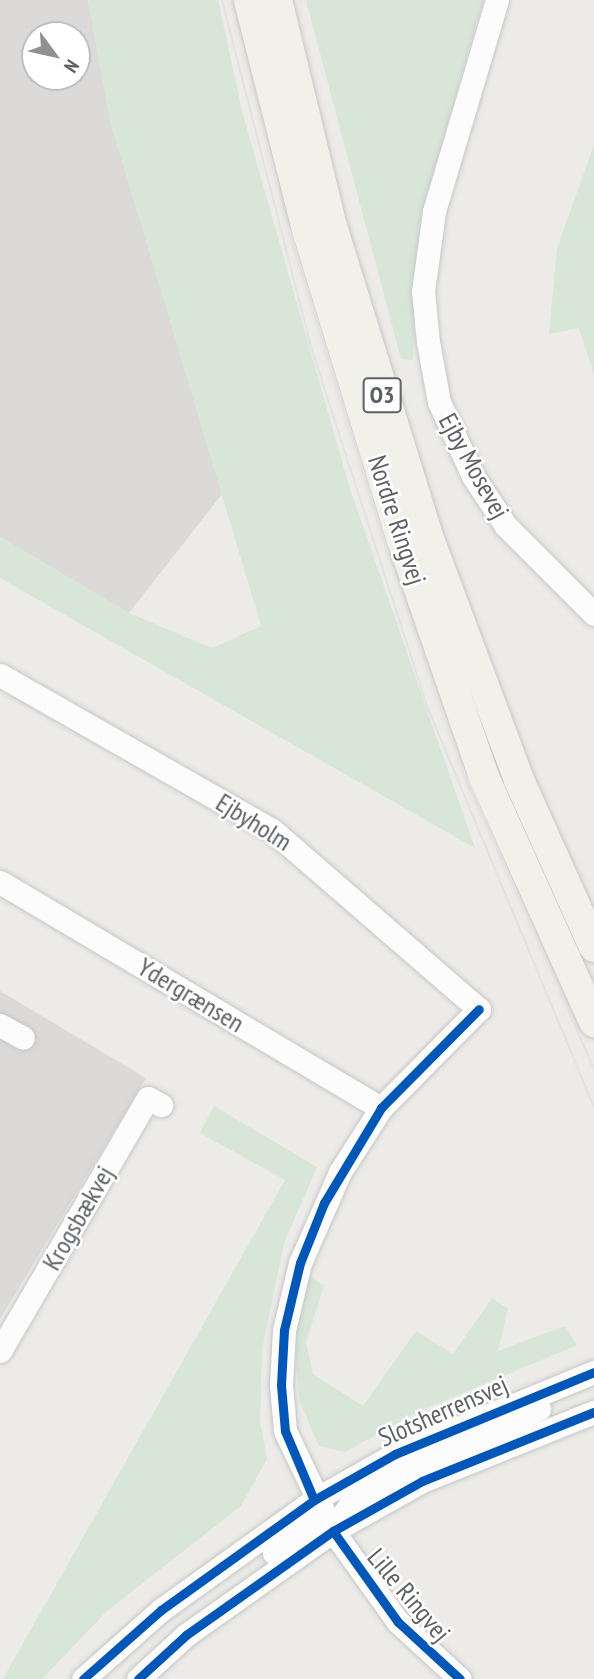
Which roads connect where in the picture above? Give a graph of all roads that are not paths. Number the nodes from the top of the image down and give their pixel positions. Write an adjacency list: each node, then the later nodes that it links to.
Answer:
1 (250, 0): 8 (main road, Nordre Ringvej / O3)
2 (277, 0): 7 (main road, Nordre Ringvej / O3)
3 (498, 0): 4 (street, Ejby Mosevej)
4 (594, 614)
5 (0, 675): 12 (street, Ejbyholm)
6 (0, 882): 12 (street, Ydergrænsen)
7 (594, 947)
8 (594, 1022)
9 (0, 1025): 10 (street)
10 (23, 1038)
11 (161, 1105): 13 (street, Krogsbækvej)
12 (382, 1108): 17 (street)
13 (0, 1351)
14 (594, 1372): 17 (street, Slotsherrensvej)
15 (594, 1380): 18 (street, Slotsherrensvej)
16 (594, 1412): 18 (street, Slotsherrensvej)
17 (314, 1500): 18 (street); 19 (street, Slotsherrensvej); 20 (street, Slotsherrensvej)
18 (333, 1531): 19 (street, Slotsherrensvej); 21 (street, Lille Ringvej)
19 (141, 1676)
20 (83, 1679)
21 (460, 1679)

